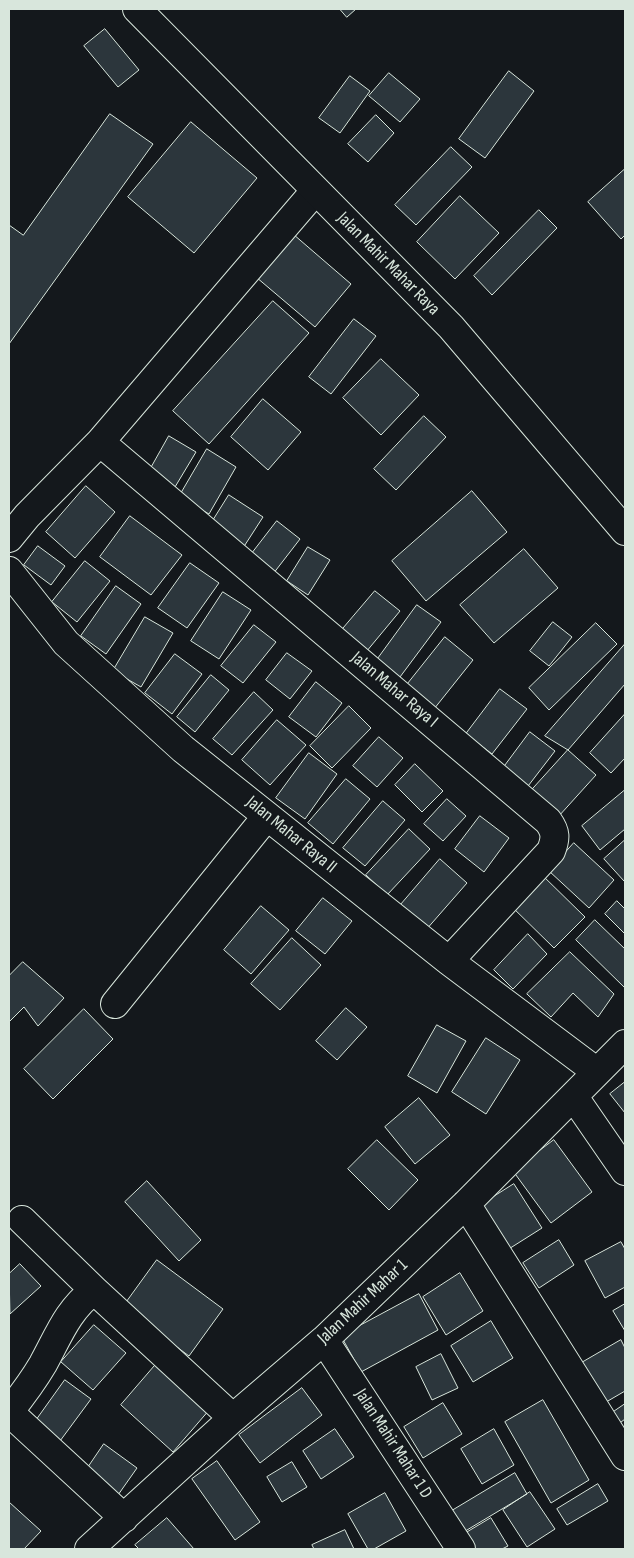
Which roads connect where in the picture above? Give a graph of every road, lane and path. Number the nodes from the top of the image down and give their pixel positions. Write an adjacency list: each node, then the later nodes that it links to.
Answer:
1 (138, 9): 2 (street, Jalan Mahir Mahar Raya)
2 (315, 191): 3 (street); 4 (street, Jalan Mahir Mahar Raya)
3 (100, 442): 5 (street); 8 (street, Jalan Mahar Raya I)
4 (625, 531)
5 (9, 538)
6 (9, 571): 7 (street, Jalan Mahar Raya II)
7 (268, 816): 8 (street, Jalan Mahar Raya II); 9 (street)
8 (449, 961): 11 (street, Jalan Mahar Raya II)
9 (114, 1004)
10 (625, 1044): 11 (street, Jalan Mahir Mahar 1)
11 (597, 1072): 12 (street, Jalan Mahir Mahar 1)
12 (574, 1097): 13 (street); 14 (street, Jalan Mahir Mahar 1)
13 (625, 1171)
14 (466, 1204): 17 (street, Jalan Mahir Mahar 1); 19 (street)
15 (22, 1220): 16 (street)
16 (94, 1290): 18 (street); 20 (street)
17 (324, 1340): 18 (street, Jalan Mahir Mahar 1); 22 (street, Jalan Mahir Mahar 1 D)
18 (233, 1418): 20 (street, Jalan Mahir Mahar 1)
19 (625, 1456)
20 (124, 1518): 21 (street, Jalan Mahir Mahar 1)
21 (89, 1549)
22 (461, 1549)

